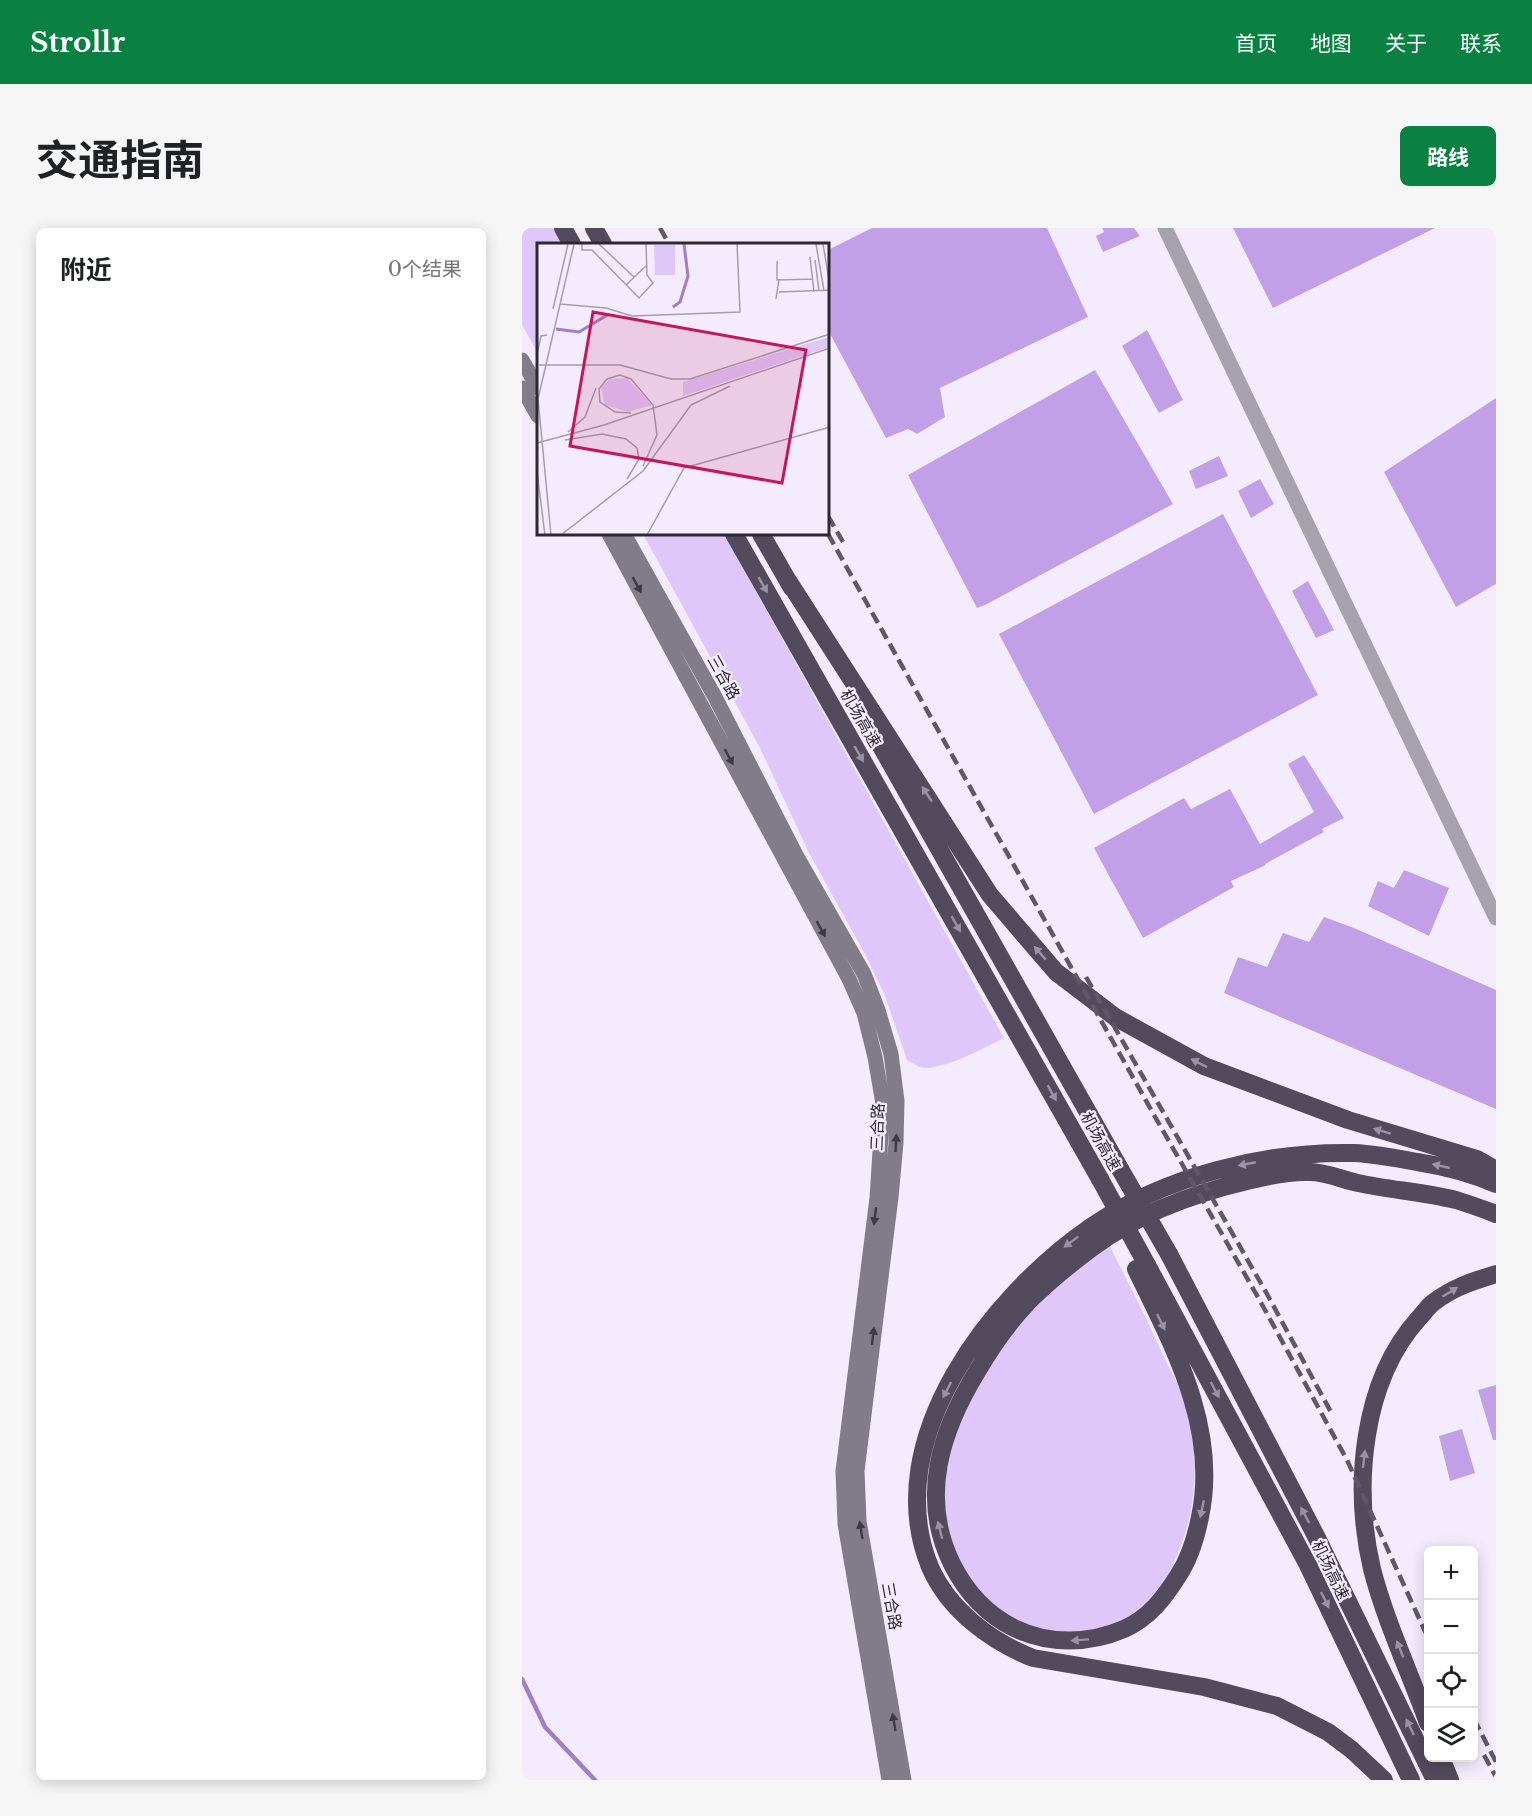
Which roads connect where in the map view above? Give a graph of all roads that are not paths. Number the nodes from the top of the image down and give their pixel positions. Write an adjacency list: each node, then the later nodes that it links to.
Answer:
1 (563, 228): 4 (highway)
2 (594, 228): 5 (highway)
3 (1165, 228): 15 (street)
4 (571, 243)
5 (602, 243)
6 (522, 360): 7 (main road)
7 (537, 386)
8 (522, 388): 9 (main road)
9 (537, 414)
10 (610, 536): 23 (main road, 三合路, one-way to 23)
11 (625, 536): 24 (main road, 三合路, one-way to 11)
12 (735, 536): 19 (highway, 机场高速, one-way to 19, bridge)
13 (762, 536): 14 (highway, 机场高速)
14 (787, 579): 16 (highway, one-way to 14); 27 (highway, 机场高速, one-way to 14, bridge)
15 (1496, 918)
16 (1496, 1170)
17 (1496, 1184): 25 (highway, one-way to 25)
18 (1496, 1214): 19 (highway, one-way to 18)
19 (1142, 1267): 26 (highway, 机场高速, one-way to 26)
20 (1496, 1274): 21 (highway, one-way to 20)
21 (1424, 1713)
22 (1443, 1762): 28 (highway)
23 (889, 1780)
24 (904, 1780)
25 (1384, 1780)
26 (1411, 1780)
27 (1435, 1780)
28 (1450, 1780)

